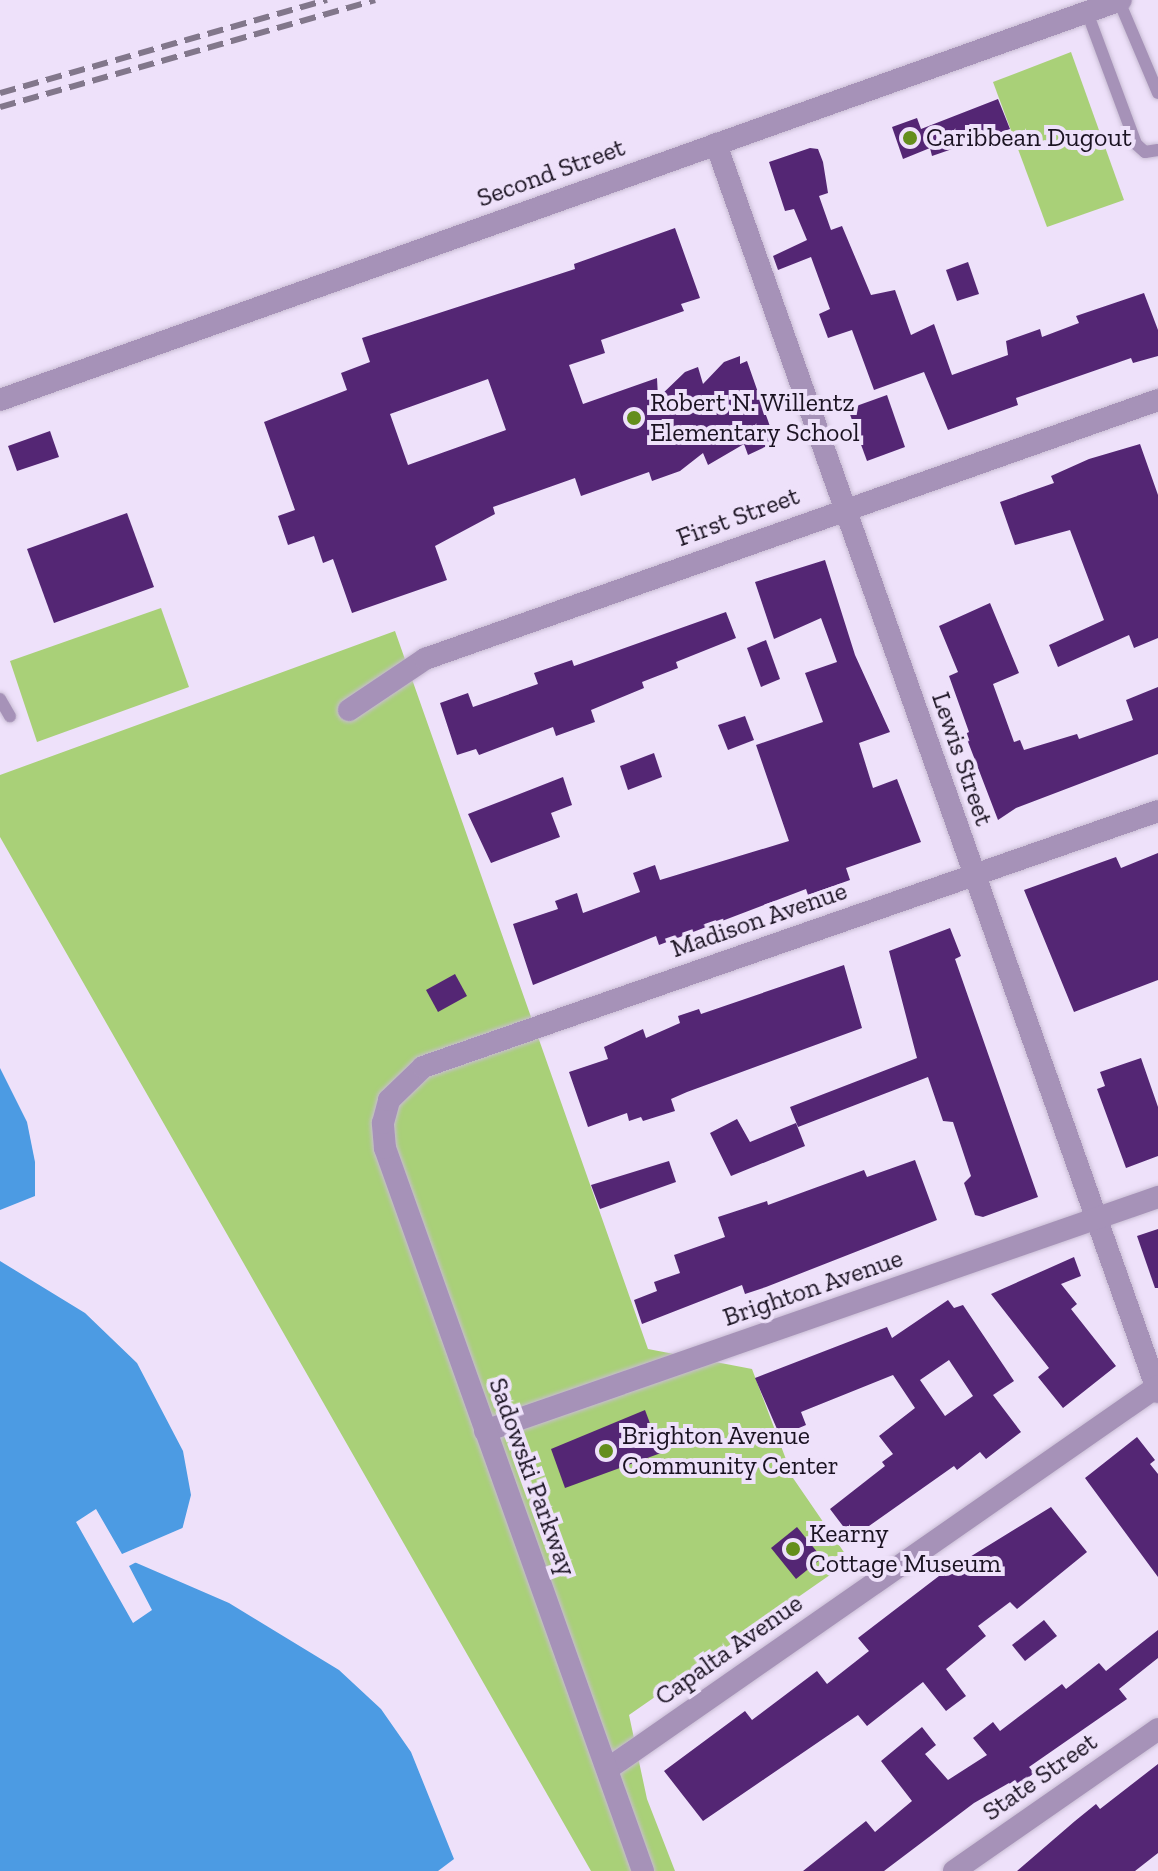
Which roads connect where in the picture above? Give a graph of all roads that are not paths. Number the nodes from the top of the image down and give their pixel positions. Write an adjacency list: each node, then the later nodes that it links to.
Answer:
1 (1120, 0): 2 (street, Second Street); 3 (lane)
2 (1087, 12): 4 (street, Second Street); 5 (lane)
3 (1158, 93)
4 (716, 144): 6 (street, Second Street); 8 (street, Lewis Street)
5 (1158, 150)
6 (0, 400)
7 (1158, 400): 8 (street, First Street)
8 (845, 509): 10 (street, First Street); 13 (street, Lewis Street)
9 (0, 699): 11 (lane)
10 (349, 710)
11 (10, 716)
12 (1158, 811): 13 (street, Madison Avenue)
13 (973, 876): 14 (street, Madison Avenue); 16 (street, Lewis Street)
14 (389, 1100): 18 (street, Sadowski Parkway)
15 (1158, 1197): 16 (street, Brighton Avenue)
16 (1094, 1220): 17 (street, Lewis Street); 18 (street, Brighton Avenue)
17 (1157, 1388): 20 (street, Capalta Avenue)
18 (485, 1431): 20 (street, Sadowski Parkway)
19 (1158, 1729): 22 (street, State Street)
20 (609, 1768): 21 (street, Sadowski Parkway)
21 (643, 1871)
22 (954, 1871)

